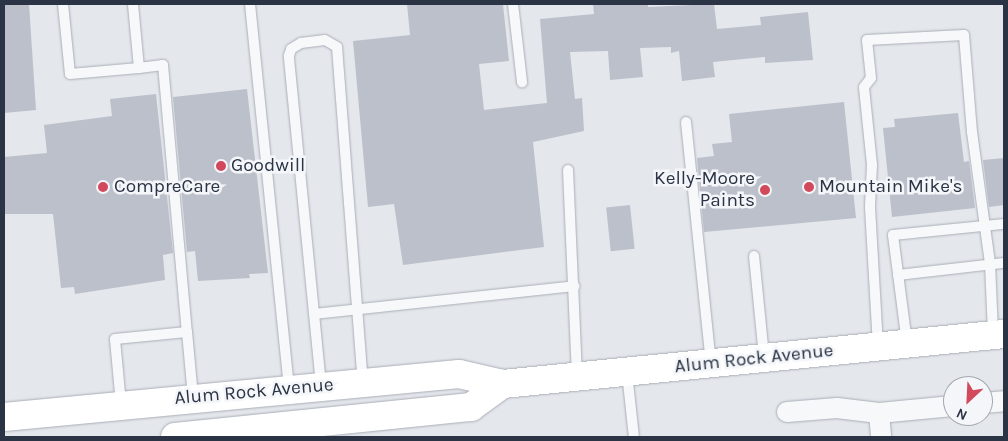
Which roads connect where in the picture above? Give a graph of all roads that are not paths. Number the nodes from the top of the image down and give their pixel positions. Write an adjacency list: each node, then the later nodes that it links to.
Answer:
1 (63, 4): 5 (lane)
2 (133, 4): 5 (lane)
3 (250, 4): 29 (lane)
4 (513, 4): 6 (lane)
5 (139, 68): 18 (lane)
6 (522, 82)
7 (686, 122): 23 (lane)
8 (568, 170): 15 (lane)
9 (1004, 224): 10 (lane)
10 (984, 225): 13 (lane); 14 (lane); 21 (lane)
11 (754, 256): 22 (lane)
12 (1004, 263): 13 (lane)
13 (990, 264): 14 (lane); 19 (lane)
14 (898, 275): 20 (lane)
15 (574, 286): 16 (lane); 25 (lane)
16 (357, 309): 17 (lane); 17 (lane); 26 (lane)
17 (314, 314): 28 (lane)
18 (187, 332): 30 (lane); 31 (lane)
19 (999, 335): 20 (main road, Alum Rock Avenue)
20 (907, 344): 21 (main road, Alum Rock Avenue)
21 (878, 347): 22 (main road, Alum Rock Avenue)
22 (764, 358): 23 (main road, Alum Rock Avenue)
23 (711, 363): 24 (main road, Alum Rock Avenue)
24 (627, 372): 25 (main road, Alum Rock Avenue); 38 (lane)
25 (577, 376): 27 (main road, Alum Rock Avenue)
26 (363, 382): 27 (main road, Alum Rock Avenue); 28 (main road, Alum Rock Avenue); 36 (main road)
27 (503, 384): 36 (main road, Alum Rock Avenue)
28 (321, 386): 29 (main road, Alum Rock Avenue)
29 (289, 389): 30 (main road, Alum Rock Avenue)
30 (193, 397): 31 (main road, Alum Rock Avenue)
31 (121, 404): 35 (main road, Alum Rock Avenue)
32 (943, 407): 34 (street)
33 (787, 412): 34 (street)
34 (878, 413): 39 (street)
35 (4, 417)
36 (327, 421): 37 (main road, Alum Rock Avenue)
37 (175, 437)
38 (634, 437)
39 (881, 437)

